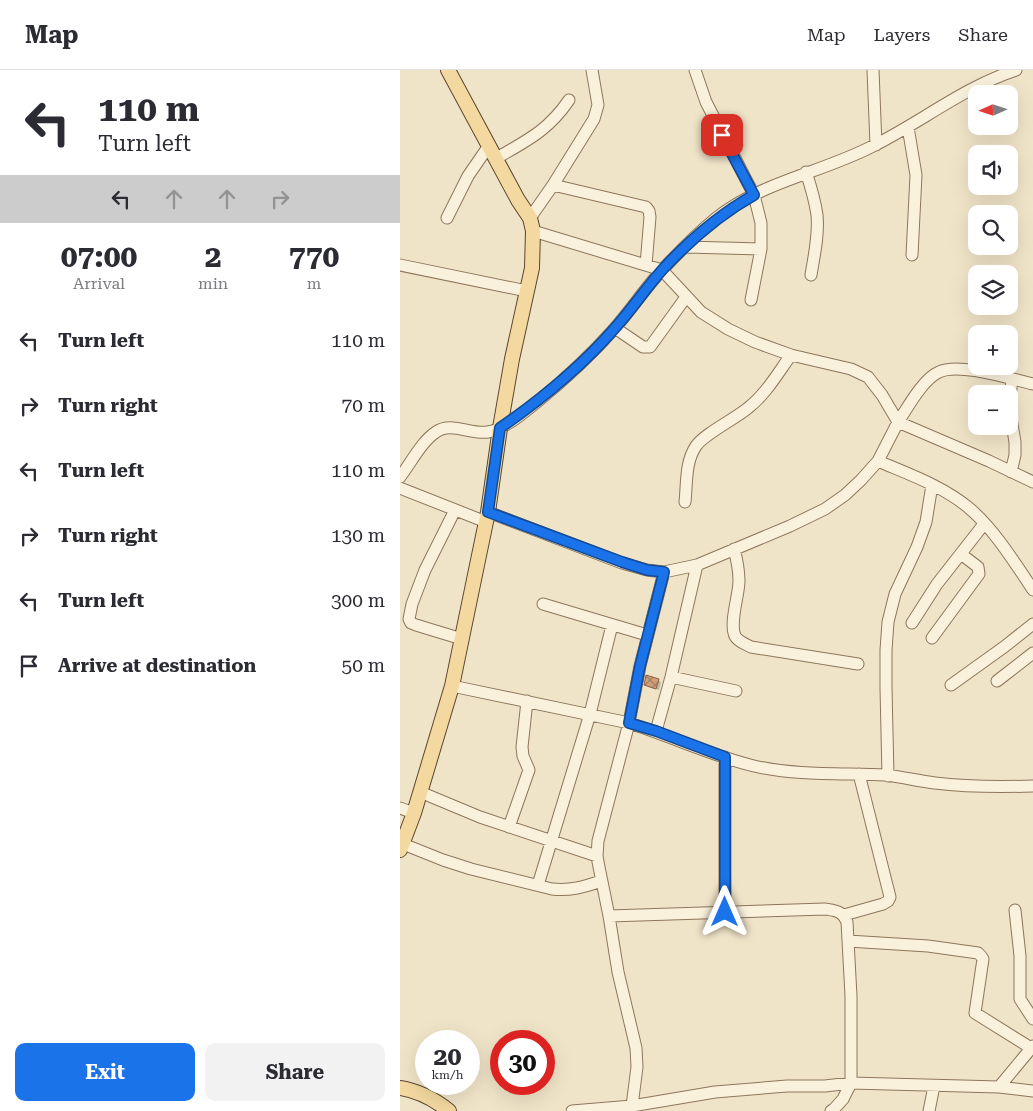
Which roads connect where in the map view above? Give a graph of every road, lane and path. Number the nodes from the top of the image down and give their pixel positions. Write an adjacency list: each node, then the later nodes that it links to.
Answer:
1 (448, 70): 9 (main road)
2 (592, 70): 12 (street)
3 (695, 70): 13 (street)
4 (873, 70): 8 (street)
5 (1016, 70): 7 (street)
6 (569, 100): 10 (street)
7 (908, 127): 8 (street); 18 (street)
8 (876, 145): 11 (street)
9 (488, 147): 10 (main road); 14 (street)
10 (495, 159): 15 (main road)
11 (806, 172): 13 (street); 22 (street)
12 (553, 185): 15 (street); 20 (street)
13 (754, 195): 16 (street); 17 (street)
14 (447, 218)
15 (532, 224): 20 (street); 23 (main road)
16 (686, 247): 17 (street); 21 (street)
17 (761, 249): 25 (street)
18 (912, 255)
19 (400, 265): 23 (street)
20 (646, 265): 21 (street)
21 (662, 270): 24 (street); 26 (street)
22 (811, 275)
23 (527, 292): 31 (main road)
24 (686, 297): 26 (street); 27 (street)
25 (752, 300)
26 (615, 328): 31 (street)
27 (791, 354): 30 (street); 38 (street)
28 (1012, 379): 29 (street); 30 (street); 33 (street)
29 (1033, 384)
30 (898, 422): 32 (street); 33 (street)
31 (500, 428): 34 (street); 40 (main road)
32 (878, 460): 36 (street); 42 (street)
33 (1011, 472): 35 (street)
34 (400, 477)
35 (1033, 482)
36 (932, 485): 41 (street); 67 (street)
37 (400, 488): 39 (street)
38 (685, 502)
39 (455, 510): 40 (street); 53 (street)
40 (487, 517): 45 (street); 53 (main road)
41 (984, 524): 43 (street); 46 (street)
42 (734, 549): 44 (street); 55 (street)
43 (961, 554): 48 (street); 52 (street)
44 (697, 565): 45 (street); 56 (street)
45 (664, 572): 51 (street)
46 (1033, 590)
47 (543, 604): 50 (street)
48 (912, 623)
49 (1033, 624): 58 (street)
50 (612, 625): 51 (street); 62 (street)
51 (647, 635): 63 (street)
52 (932, 638)
53 (462, 639): 59 (main road)
54 (1032, 656): 57 (street)
55 (858, 664)
56 (671, 677): 60 (street); 64 (street)
57 (997, 680)
58 (951, 685)
59 (452, 686): 61 (street); 69 (main road)
60 (736, 691)
61 (527, 701): 62 (street); 72 (street)
62 (590, 714): 63 (street); 73 (street)
63 (629, 723): 64 (street); 75 (street)
64 (656, 731): 65 (street)
65 (725, 757): 66 (street); 79 (street)
66 (859, 774): 67 (street); 80 (street)
67 (888, 776): 68 (street)
68 (1033, 786)
69 (420, 792): 71 (main road); 72 (street)
70 (400, 808): 71 (street)
71 (414, 813): 74 (main road)
72 (509, 827): 73 (street)
73 (552, 842): 75 (street); 77 (street)
74 (401, 847): 77 (street)
75 (597, 856): 76 (street)
76 (601, 882): 77 (street); 81 (street)
77 (538, 885)
78 (1015, 910): 83 (street)
79 (725, 912): 80 (street); 81 (street)
80 (844, 915): 82 (street)
81 (610, 916): 90 (street)
82 (848, 942): 84 (street); 85 (street)
83 (1033, 1019)
84 (1032, 1047): 88 (street)
85 (851, 1083): 86 (street); 90 (street); 93 (street)
86 (934, 1086): 88 (street); 94 (street)
87 (400, 1088): 91 (main road)
88 (999, 1088): 89 (street)
89 (1033, 1091)
90 (632, 1106): 92 (street)
91 (449, 1111)
92 (572, 1111)
93 (831, 1111)
94 (929, 1111)

